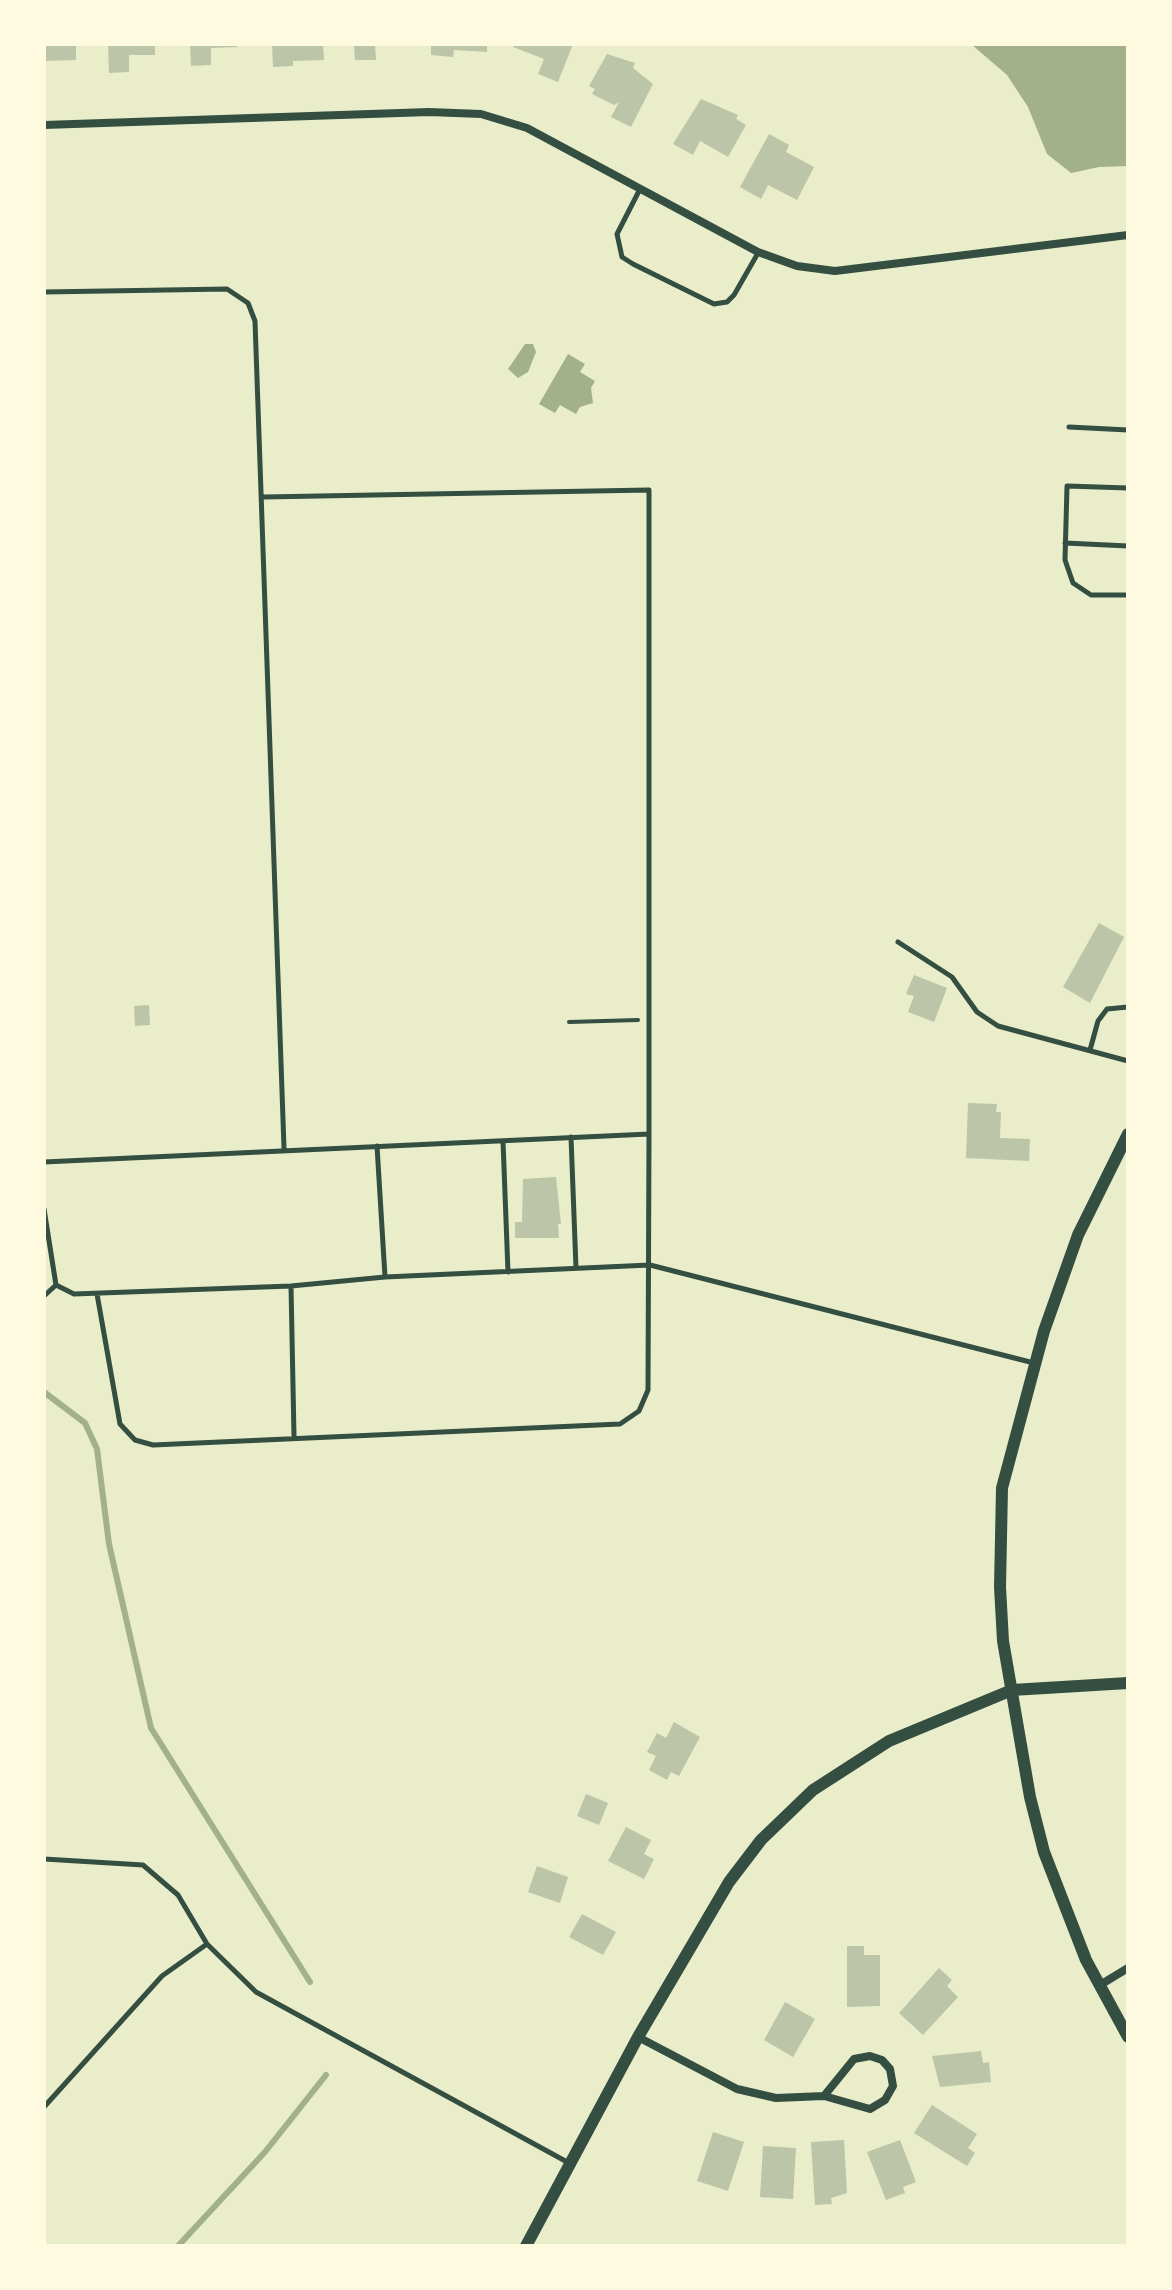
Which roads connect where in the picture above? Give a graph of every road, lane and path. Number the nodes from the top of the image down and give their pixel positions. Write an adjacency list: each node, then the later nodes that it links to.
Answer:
1 (44, 125): 2 (street)
2 (641, 188): 4 (street); 4 (lane)
3 (1128, 235): 4 (street)
4 (758, 252)
5 (44, 292): 9 (lane)
6 (1069, 427): 7 (lane)
7 (1128, 430)
8 (1128, 488): 10 (lane)
9 (264, 497): 15 (lane); 24 (lane)
10 (1065, 543): 11 (lane); 12 (lane)
11 (1128, 546)
12 (1128, 595)
13 (898, 942): 17 (lane)
14 (1128, 1007): 17 (lane)
15 (649, 1019): 16 (path); 19 (lane)
16 (569, 1022)
17 (1090, 1050): 18 (lane)
18 (1128, 1061)
19 (649, 1134): 21 (lane); 27 (lane)
20 (1128, 1134): 35 (street)
21 (571, 1137): 22 (lane); 28 (lane)
22 (503, 1141): 23 (lane); 29 (lane)
23 (377, 1146): 24 (lane); 30 (lane)
24 (284, 1148): 25 (lane)
25 (44, 1162)
26 (44, 1209): 31 (lane)
27 (650, 1265): 28 (lane); 35 (lane); 36 (lane)
28 (576, 1269): 29 (lane)
29 (508, 1272): 30 (lane)
30 (385, 1277): 32 (lane)
31 (56, 1285): 33 (lane); 34 (lane)
32 (291, 1286): 33 (lane); 36 (lane)
33 (97, 1294): 36 (lane)
34 (44, 1296)
35 (1035, 1363): 38 (street)
36 (294, 1436)
37 (1128, 1683): 38 (street)
38 (1012, 1690): 42 (street); 43 (street)
39 (44, 1859): 40 (lane)
40 (207, 1944): 46 (lane); 47 (lane)
41 (1128, 1968): 42 (street)
42 (1100, 1985): 44 (street)
43 (638, 2037): 45 (street); 47 (street)
44 (1128, 2037)
45 (824, 2096): 45 (street)
46 (44, 2107)
47 (570, 2163): 48 (street)
48 (526, 2246)

